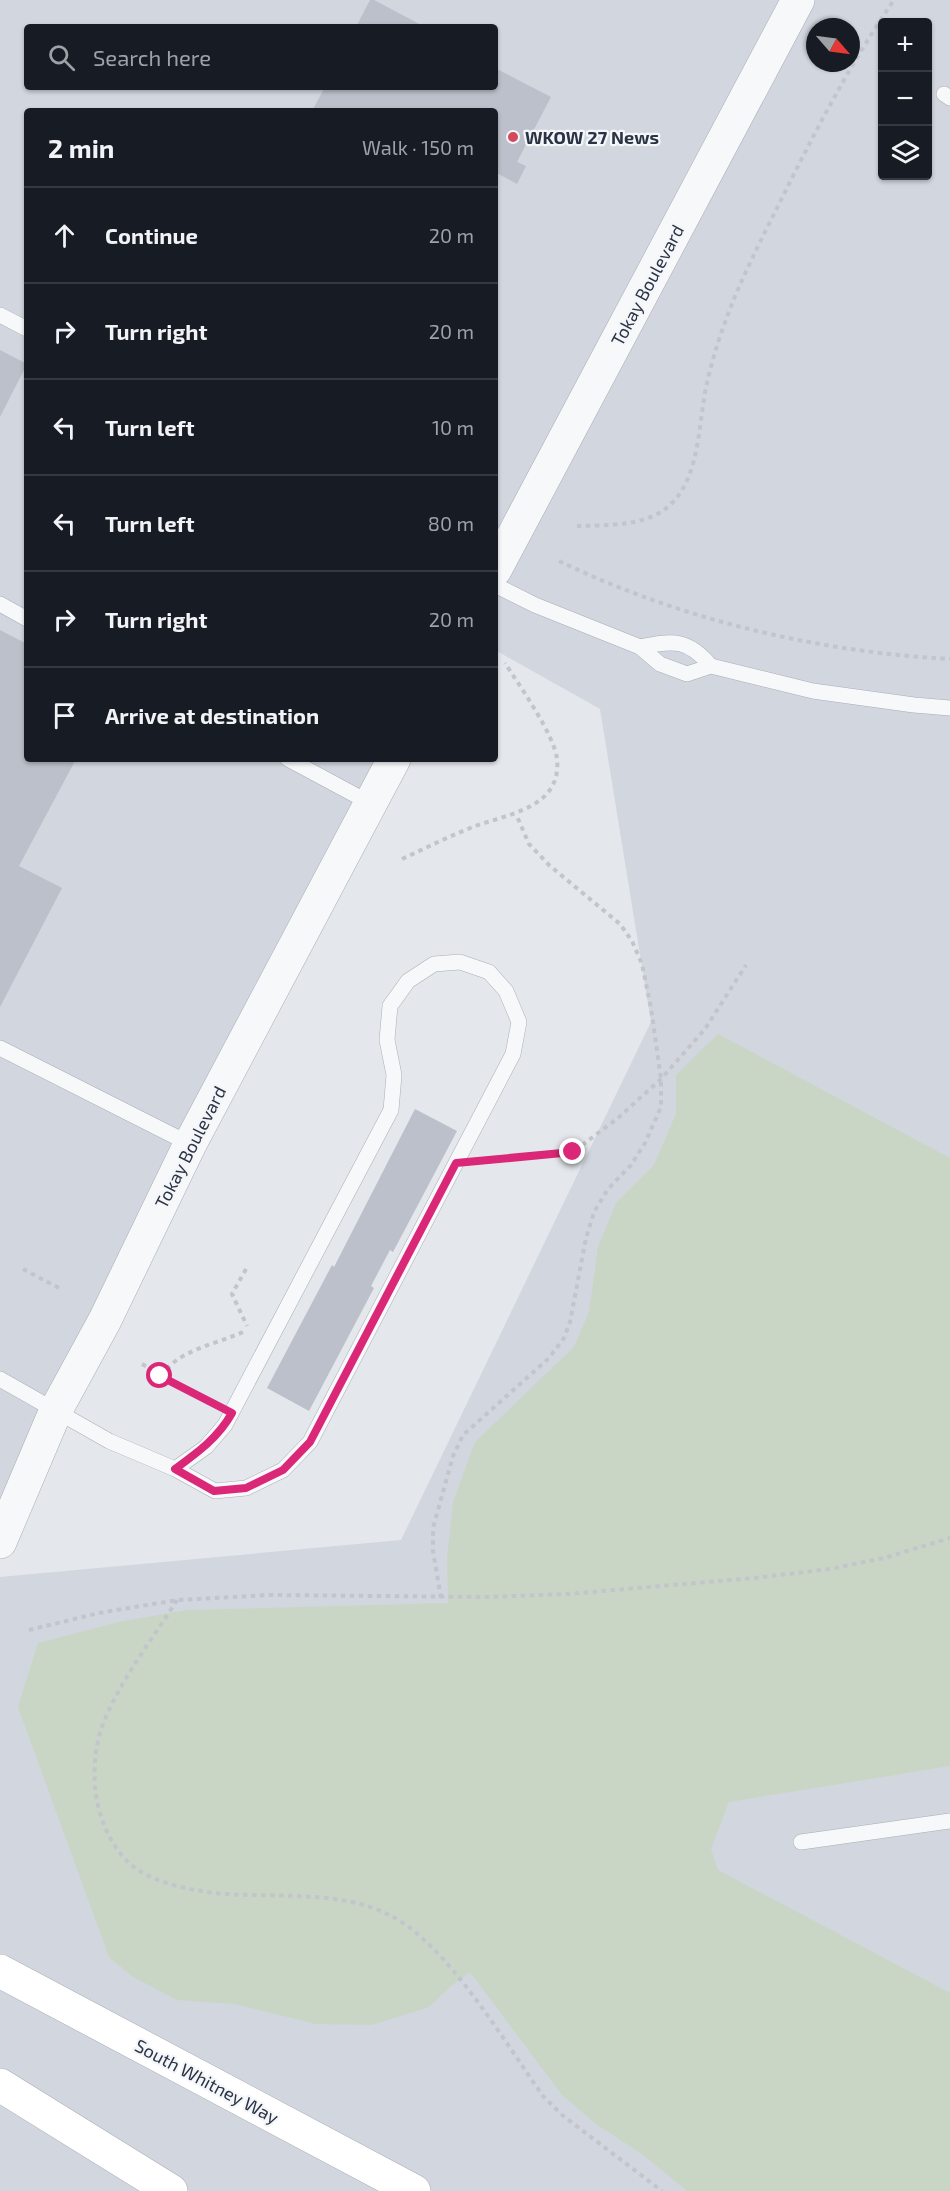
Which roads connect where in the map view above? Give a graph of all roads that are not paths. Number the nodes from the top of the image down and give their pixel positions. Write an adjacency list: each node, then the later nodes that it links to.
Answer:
1 (798, 0): 4 (street, Tokay Boulevard)
2 (0, 315): 3 (lane)
3 (24, 327)
4 (498, 564)
5 (498, 586): 8 (lane)
6 (0, 604): 7 (lane)
7 (24, 617)
8 (640, 647): 9 (lane); 9 (lane)
9 (711, 666): 10 (lane)
10 (950, 708)
11 (293, 762): 13 (lane)
12 (392, 762): 13 (street, Tokay Boulevard)
13 (370, 804): 15 (street, Tokay Boulevard)
14 (0, 1048): 15 (lane)
15 (190, 1144): 17 (street, Tokay Boulevard)
16 (0, 1379): 17 (lane)
17 (56, 1410): 18 (lane); 19 (street, Tokay Boulevard)
18 (175, 1469): 18 (lane)
19 (0, 1542)
20 (950, 1821): 21 (lane)
21 (801, 1842)
22 (0, 1971): 25 (main road, South Whitney Way)
23 (0, 2085): 24 (main road)
24 (171, 2191)
25 (414, 2191)

